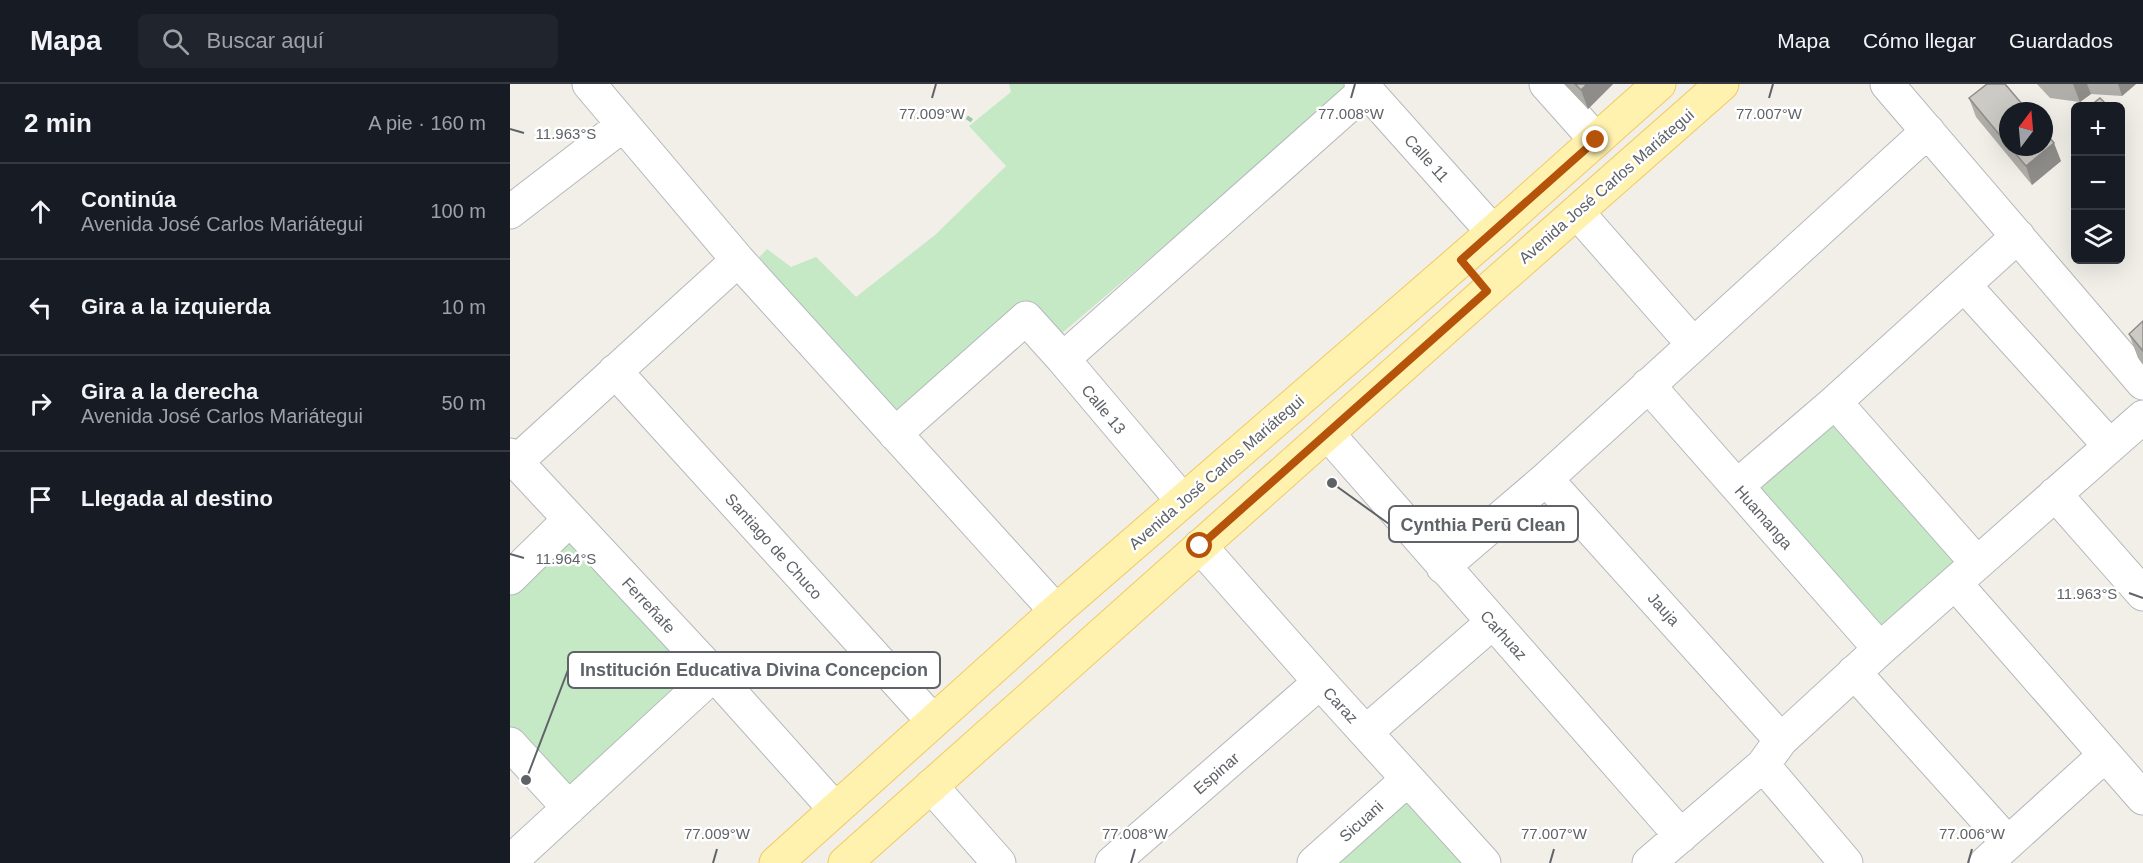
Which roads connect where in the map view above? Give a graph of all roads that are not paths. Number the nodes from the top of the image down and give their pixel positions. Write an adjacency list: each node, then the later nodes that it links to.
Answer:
1 (589, 84): 7 (street)
2 (1546, 84): 9 (street)
3 (1659, 84): 9 (main road, Avenida José Carlos Mariátegui)
4 (1722, 84): 11 (main road, Avenida José Carlos Mariátegui)
5 (1887, 84): 8 (street)
6 (1364, 87): 12 (street, Calle 11); 20 (street)
7 (623, 125): 10 (street); 14 (street)
8 (1928, 131): 13 (street); 18 (street)
9 (1596, 140): 12 (main road, Avenida José Carlos Mariátegui)
10 (510, 210)
11 (1577, 212): 17 (main road, Avenida José Carlos Mariátegui); 18 (street)
12 (1493, 232): 15 (main road, Avenida José Carlos Mariátegui)
13 (2018, 236): 16 (street); 19 (street)
14 (738, 260): 21 (street); 26 (street)
15 (1461, 260): 17 (main road); 33 (main road, Avenida José Carlos Mariátegui)
16 (1964, 285): 24 (street); 28 (street)
17 (1487, 291): 27 (main road, Avenida José Carlos Mariátegui)
18 (1693, 344): 23 (street)
19 (2132, 347): 22 (street)
20 (1063, 359): 26 (street, Calle 13); 33 (street, Calle 13)
21 (615, 371): 29 (street); 46 (street, Santiago de Chuco)
22 (2143, 384)
23 (1648, 385): 30 (street); 31 (street, Huamanga)
24 (1834, 402): 31 (street); 37 (street)
25 (2143, 417): 28 (street)
26 (896, 434): 40 (street)
27 (1328, 434): 35 (main road, Avenida José Carlos Mariátegui); 36 (street, Carhuaz)
28 (2110, 446): 32 (street)
29 (513, 458): 34 (street, Ferreñafe)
30 (1546, 478): 36 (street); 49 (street, Jauja)
31 (1737, 486): 42 (street, Huamanga)
32 (2055, 494): 37 (street); 39 (street)
33 (1182, 501): 40 (main road, Avenida José Carlos Mariátegui)
34 (570, 520): 38 (street); 44 (street, Ferreñafe)
35 (1200, 546): 45 (street, Caraz); 52 (main road, Avenida José Carlos Mariátegui)
36 (1443, 567): 41 (street, Carhuaz)
37 (1966, 573): 42 (street); 50 (street)
38 (510, 578)
39 (2143, 594)
40 (1056, 611): 46 (main road, Avenida José Carlos Mariátegui)
41 (1493, 622): 47 (street); 56 (street, Carhuaz)
42 (1880, 649): 43 (street)
43 (1854, 672): 49 (street); 57 (street)
44 (714, 674): 54 (street); 55 (street, Ferreñafe)
45 (1320, 682): 47 (street, Caraz); 62 (street, Espinar)
46 (933, 721): 55 (main road, Avenida José Carlos Mariátegui)
47 (1366, 732): 51 (street, Caraz)
48 (510, 744): 54 (street)
49 (1772, 753): 56 (street); 66 (street, Jauja)
50 (2105, 755): 53 (street); 57 (street)
51 (1408, 778): 63 (street, Sicuani); 64 (street, Caraz)
52 (931, 786): 60 (main road, Avenida José Carlos Mariátegui); 61 (street)
53 (2143, 798)
54 (569, 808): 58 (street)
55 (835, 809): 59 (main road, Avenida José Carlos Mariátegui)
56 (1681, 836): 65 (street)
57 (1997, 853)
58 (510, 862)
59 (776, 863)
60 (845, 863)
61 (999, 863)
62 (1112, 863)
63 (1314, 863)
64 (1484, 863)
65 (1649, 863)
66 (1845, 863)

